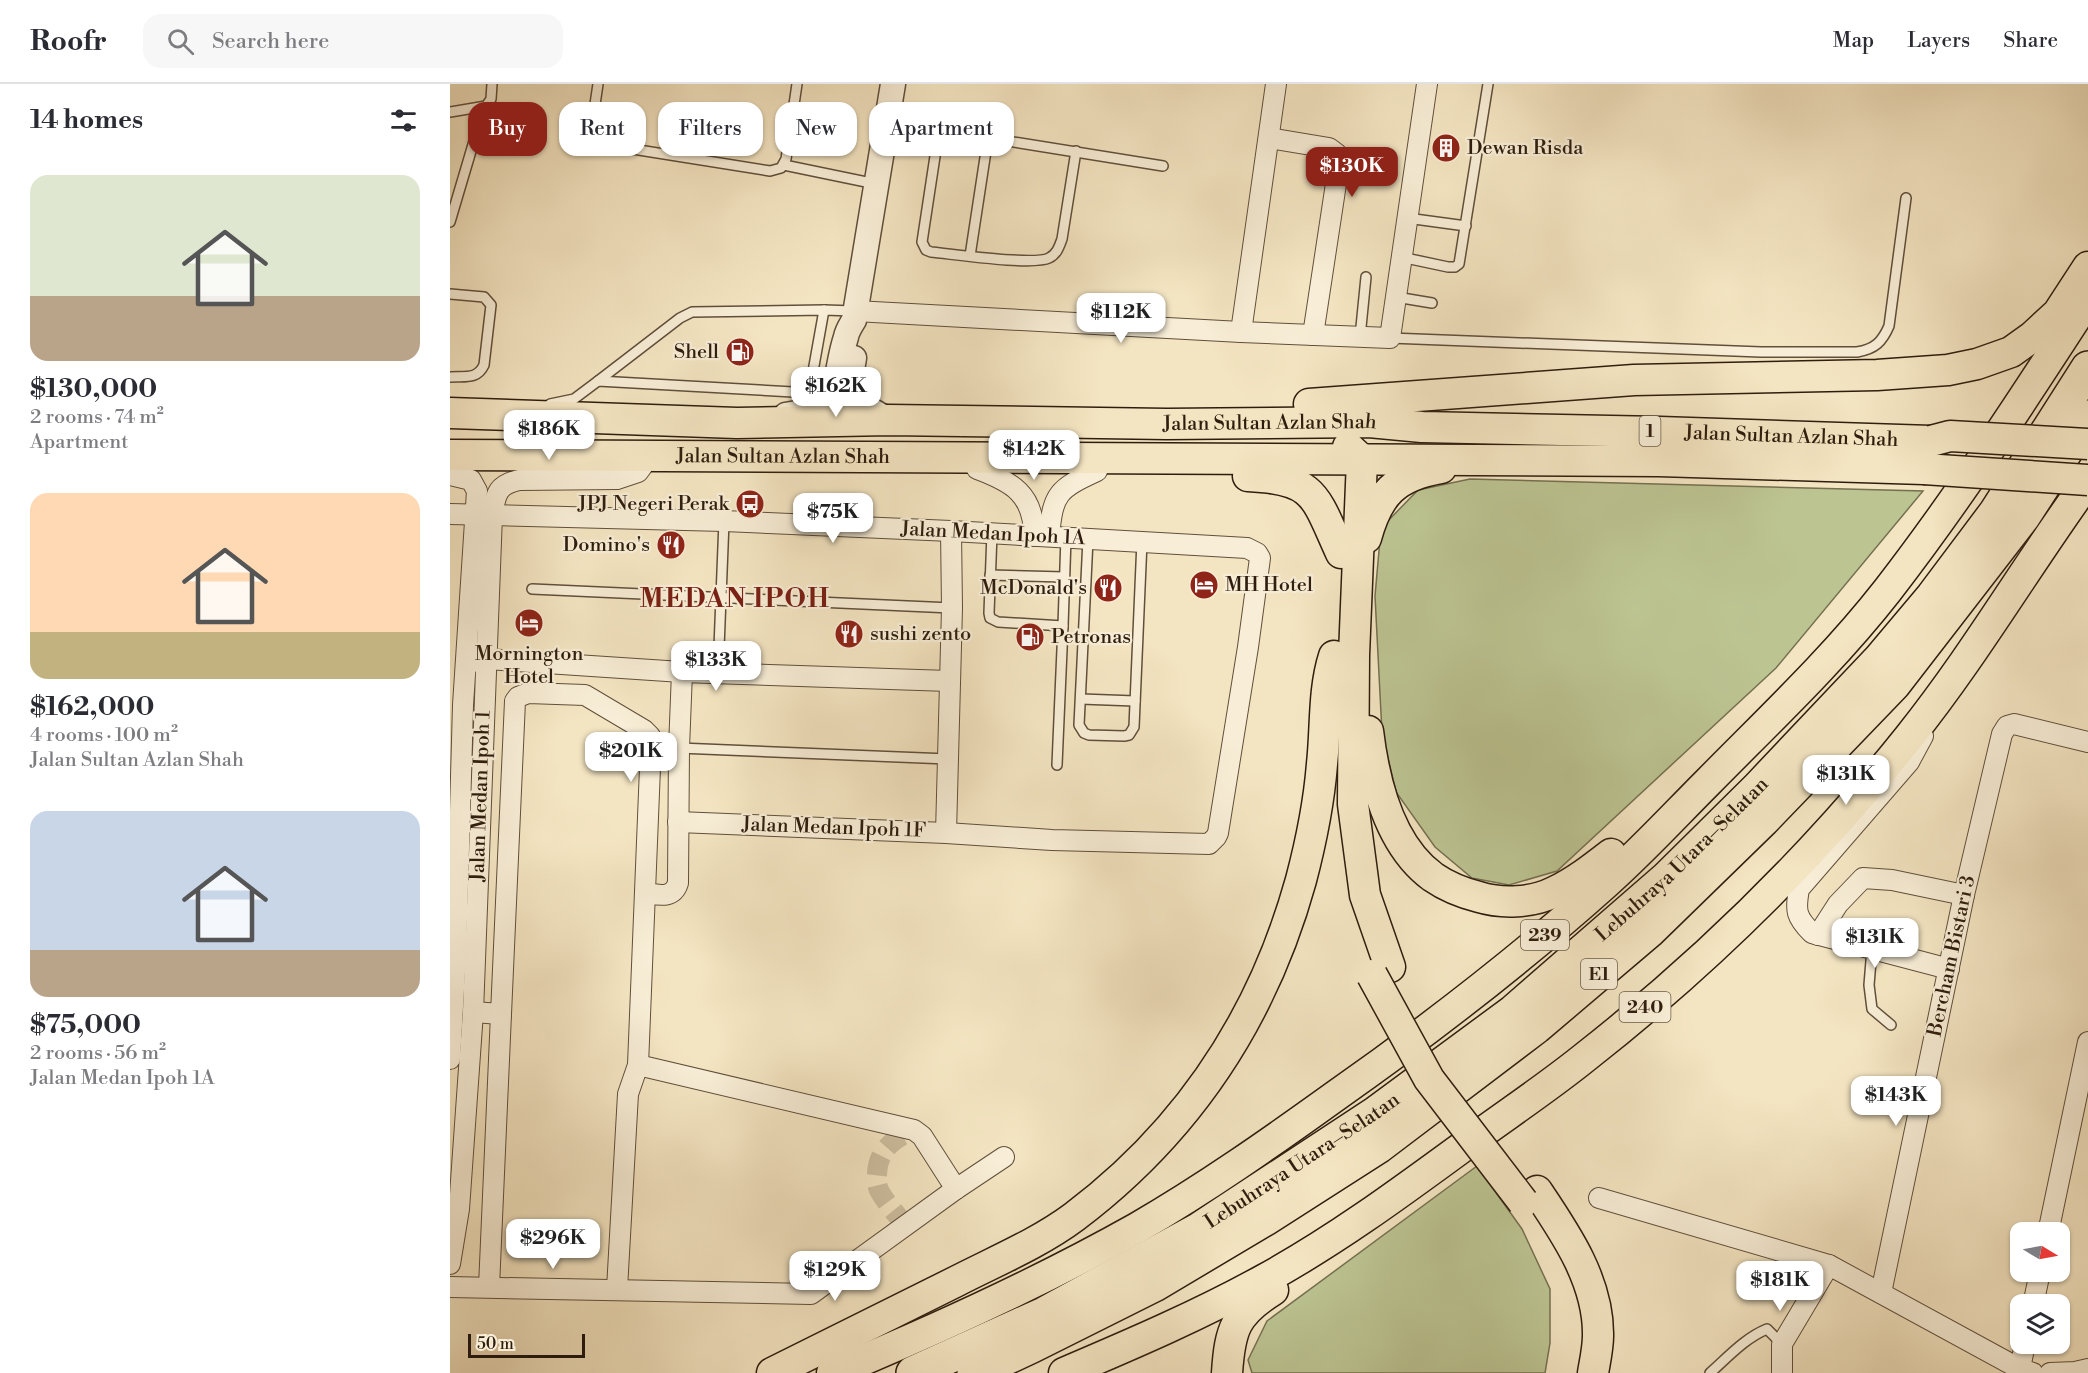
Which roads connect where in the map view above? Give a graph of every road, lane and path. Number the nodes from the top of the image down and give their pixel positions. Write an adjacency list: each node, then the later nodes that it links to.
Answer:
1 (492, 84): 9 (lane)
2 (598, 84): 17 (lane)
3 (797, 84): 17 (lane)
4 (892, 84): 8 (street)
5 (1276, 84): 10 (street)
6 (1427, 84): 21 (street)
7 (1488, 84): 23 (lane)
8 (889, 102)
9 (450, 111)
10 (1269, 138): 34 (street); 35 (street)
11 (1014, 142): 12 (lane)
12 (1076, 152): 18 (lane); 24 (lane)
13 (470, 156): 22 (lane)
14 (881, 156): 19 (street)
15 (935, 156): 24 (lane)
16 (985, 156): 24 (lane)
17 (784, 165): 19 (lane)
18 (1163, 166)
19 (876, 184): 33 (street)
20 (1906, 198): 38 (lane)
21 (1407, 218): 23 (lane); 25 (street)
22 (450, 222)
23 (1466, 226): 25 (lane)
24 (970, 256)
25 (1401, 257): 29 (street)
26 (2088, 267): 38 (main road)
27 (1366, 277): 36 (lane)
28 (450, 294): 40 (lane)
29 (1395, 297): 31 (lane); 37 (street)
30 (2088, 299): 83 (main road, 239)
31 (1432, 303)
32 (824, 310): 33 (lane); 41 (lane); 41 (lane)
33 (854, 315): 34 (street); 46 (street); 47 (street)
34 (1241, 332): 35 (street)
35 (1313, 335): 36 (street)
36 (1360, 337): 37 (street)
37 (1389, 338): 38 (lane)
38 (1857, 364): 48 (main road)
39 (2088, 368): 123 (highway, Lebuhraya Utara–Selatan / E1)
40 (450, 376)
41 (598, 381): 43 (lane)
42 (514, 404): 44 (lane)
43 (535, 404)
44 (462, 414): 47 (main road, Jalan Sultan Azlan Shah / 1)
45 (2088, 417): 124 (highway, Lebuhraya Utara–Selatan / E1)
46 (889, 420): 47 (main road, Jalan Sultan Azlan Shah / 1); 48 (main road, Jalan Sultan Azlan Shah / 1)
47 (737, 423): 51 (main road)
48 (1167, 424): 49 (main road, Jalan Sultan Azlan Shah / 1)
49 (1422, 427): 51 (main road); 53 (main road, Jalan Sultan Azlan Shah / 1)
50 (2088, 444): 53 (main road, Jalan Sultan Azlan Shah / 1, bridge)
51 (1340, 453): 55 (main road, Jalan Sultan Azlan Shah / 1); 57 (main road, Jalan Sultan Azlan Shah / 1); 70 (main road)
52 (450, 455): 56 (main road, Jalan Sultan Azlan Shah / 1)
53 (1928, 455): 54 (main road); 57 (main road, Jalan Sultan Azlan Shah / 1); 61 (main road, Jalan Sultan Azlan Shah / 1, bridge)
54 (2088, 455)
55 (820, 456): 56 (main road, Jalan Sultan Azlan Shah / 1); 58 (main road)
56 (649, 457): 63 (street, Jalan Medan Ipoh 1)
57 (1476, 461): 70 (main road)
58 (977, 469): 59 (main road); 67 (street)
59 (1096, 471): 67 (street); 70 (main road)
60 (450, 475): 63 (street, Jalan Medan Ipoh 1)
61 (2088, 481): 81 (main road, 240)
62 (450, 514): 63 (street, Jalan Medan Ipoh 1A)
63 (485, 515): 64 (street, Jalan Medan Ipoh 1A); 78 (street, Jalan Medan Ipoh 1)
64 (724, 521): 65 (street, Jalan Medan Ipoh 1A); 74 (lane)
65 (951, 531): 66 (street, Jalan Medan Ipoh 1A); 75 (street, Jalan Medan Ipoh 1F)
66 (992, 533): 67 (street, Jalan Medan Ipoh 1A); 71 (lane)
67 (1050, 536): 68 (street, Jalan Medan Ipoh 1A); 72 (lane)
68 (1088, 539): 69 (street, Jalan Medan Ipoh 1A); 84 (lane)
69 (1142, 542): 85 (lane); 91 (street, Jalan Medan Ipoh 1A)
70 (1350, 560): 77 (main road)
71 (990, 575): 72 (lane); 76 (lane)
72 (1064, 577): 76 (lane)
73 (532, 589): 74 (lane)
74 (721, 598): 75 (lane); 80 (lane)
75 (952, 608): 82 (street, Jalan Medan Ipoh 1F)
76 (1063, 626): 89 (lane)
77 (1344, 656): 83 (main road); 106 (main road, bridge); 121 (main road)
78 (467, 662): 79 (street); 96 (street, Jalan Medan Ipoh 1); 96 (street, Jalan Medan Ipoh 1)
79 (682, 672): 80 (street); 87 (street)
80 (718, 673): 82 (street)
81 (1957, 673): 94 (street); 110 (main road, 240)
82 (949, 681): 88 (street, Jalan Medan Ipoh 1F)
83 (1808, 682): 122 (main road, 239)
84 (1081, 699): 85 (lane); 85 (lane)
85 (1135, 701)
86 (2088, 742): 93 (street, Bercham Bistari 3)
87 (679, 748): 88 (lane); 90 (street)
88 (948, 759): 91 (street, Jalan Medan Ipoh 1F)
89 (1057, 765)
90 (678, 822): 91 (street, Jalan Medan Ipoh 1F); 92 (street)
91 (946, 833)
92 (645, 894): 99 (street); 103 (street)
93 (1964, 894): 94 (street); 97 (street, Bercham Bistari 3)
94 (1818, 934): 95 (street)
95 (1872, 949): 97 (street); 100 (lane)
96 (460, 954): 98 (street, Jalan Medan Ipoh 1); 102 (street, Jalan Medan Ipoh 1)
97 (1949, 969): 116 (street, Bercham Bistari 3)
98 (472, 1012): 99 (street); 108 (street, Jalan Medan Ipoh 1)
99 (501, 1014): 114 (street)
100 (1891, 1025)
101 (2088, 1042): 109 (street)
102 (450, 1059)
103 (638, 1065): 105 (street); 115 (street)
104 (1004, 1157): 105 (street)
105 (956, 1189): 115 (street)
106 (1530, 1196): 127 (main road); 128 (main road)
107 (1599, 1198): 112 (street)
108 (455, 1209): 111 (street, Jalan Medan Ipoh 1)
109 (2050, 1222)
110 (1327, 1242): 125 (main road, 240); 126 (main road)
111 (450, 1264)
112 (1829, 1265): 116 (street); 117 (street)
113 (450, 1287): 114 (street)
114 (489, 1287): 115 (street)
115 (617, 1289)
116 (1881, 1293): 120 (street)
117 (1782, 1344): 129 (lane); 130 (street)
118 (2025, 1354): 120 (street)
119 (2088, 1369): 131 (street)
120 (2024, 1372)
121 (772, 1373)
122 (832, 1373)
123 (913, 1373)
124 (974, 1373)
125 (1064, 1373)
126 (1227, 1373)
127 (1575, 1373)
128 (1593, 1373)
129 (1710, 1373)
130 (1782, 1373)
131 (2050, 1373)

